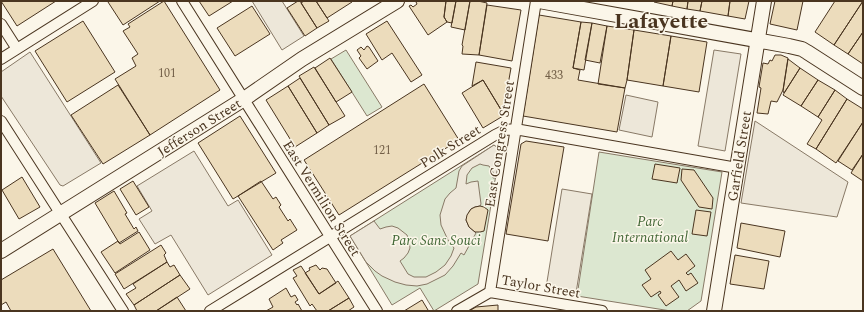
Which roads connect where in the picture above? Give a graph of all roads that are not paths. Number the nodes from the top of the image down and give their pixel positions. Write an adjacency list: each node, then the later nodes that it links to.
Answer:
1 (94, 1): 9 (street)
2 (182, 1): 12 (street, East Vermilion Street)
3 (397, 1): 12 (street, Jefferson Street)
4 (536, 1): 14 (street, East Congress Street)
5 (539, 1): 8 (street)
6 (764, 1): 8 (street, Garfield Street)
7 (1, 24): 9 (street)
8 (758, 40): 11 (street); 15 (street, Garfield Street)
9 (17, 49): 10 (street)
10 (1, 59)
11 (863, 88)
12 (244, 99): 16 (street, Jefferson Street); 17 (street, East Vermilion Street)
13 (1, 121): 16 (street)
14 (515, 129): 15 (street, Polk Street); 17 (street, Polk Street); 19 (street, East Congress Street)
15 (737, 168): 25 (street, Garfield Street)
16 (60, 214): 18 (street, Jefferson Street); 20 (street)
17 (330, 236): 21 (street, Polk Street); 22 (street, East Vermilion Street)
18 (1, 251)
19 (490, 292): 23 (street, Taylor Street); 24 (street, Taylor Street)
20 (122, 311)
21 (210, 311)
22 (377, 311)
23 (457, 311)
24 (602, 311)
25 (714, 311)

